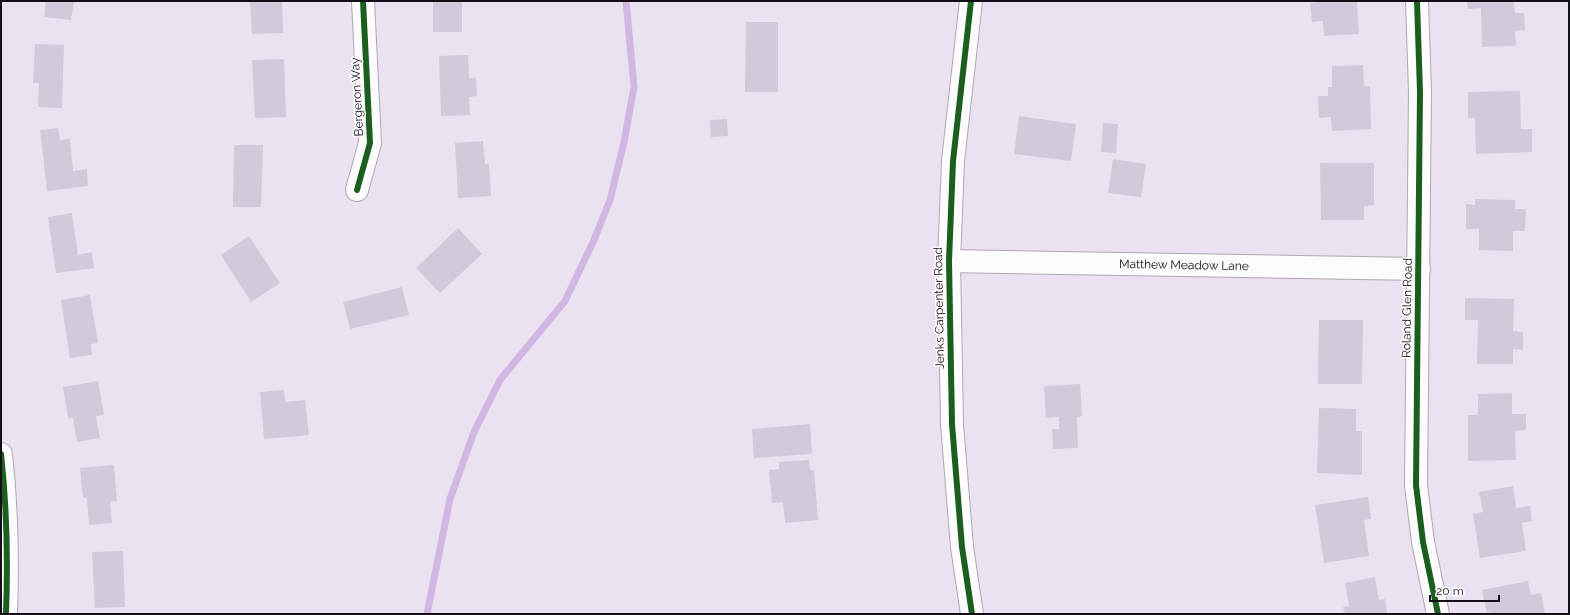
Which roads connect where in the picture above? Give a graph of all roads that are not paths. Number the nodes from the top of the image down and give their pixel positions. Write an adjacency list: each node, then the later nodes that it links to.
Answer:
1 (363, 1): 4 (street, Bergeron Way)
2 (971, 1): 5 (street, Jenks Carpenter Road)
3 (1416, 1): 6 (street, Roland Glen Road)
4 (357, 190)
5 (949, 261): 6 (street, Matthew Meadow Lane); 10 (street, Jenks Carpenter Road)
6 (1419, 269): 11 (street, Roland Glen Road)
7 (1, 454): 8 (street)
8 (4, 570): 9 (street)
9 (6, 614)
10 (972, 614)
11 (1438, 614)

